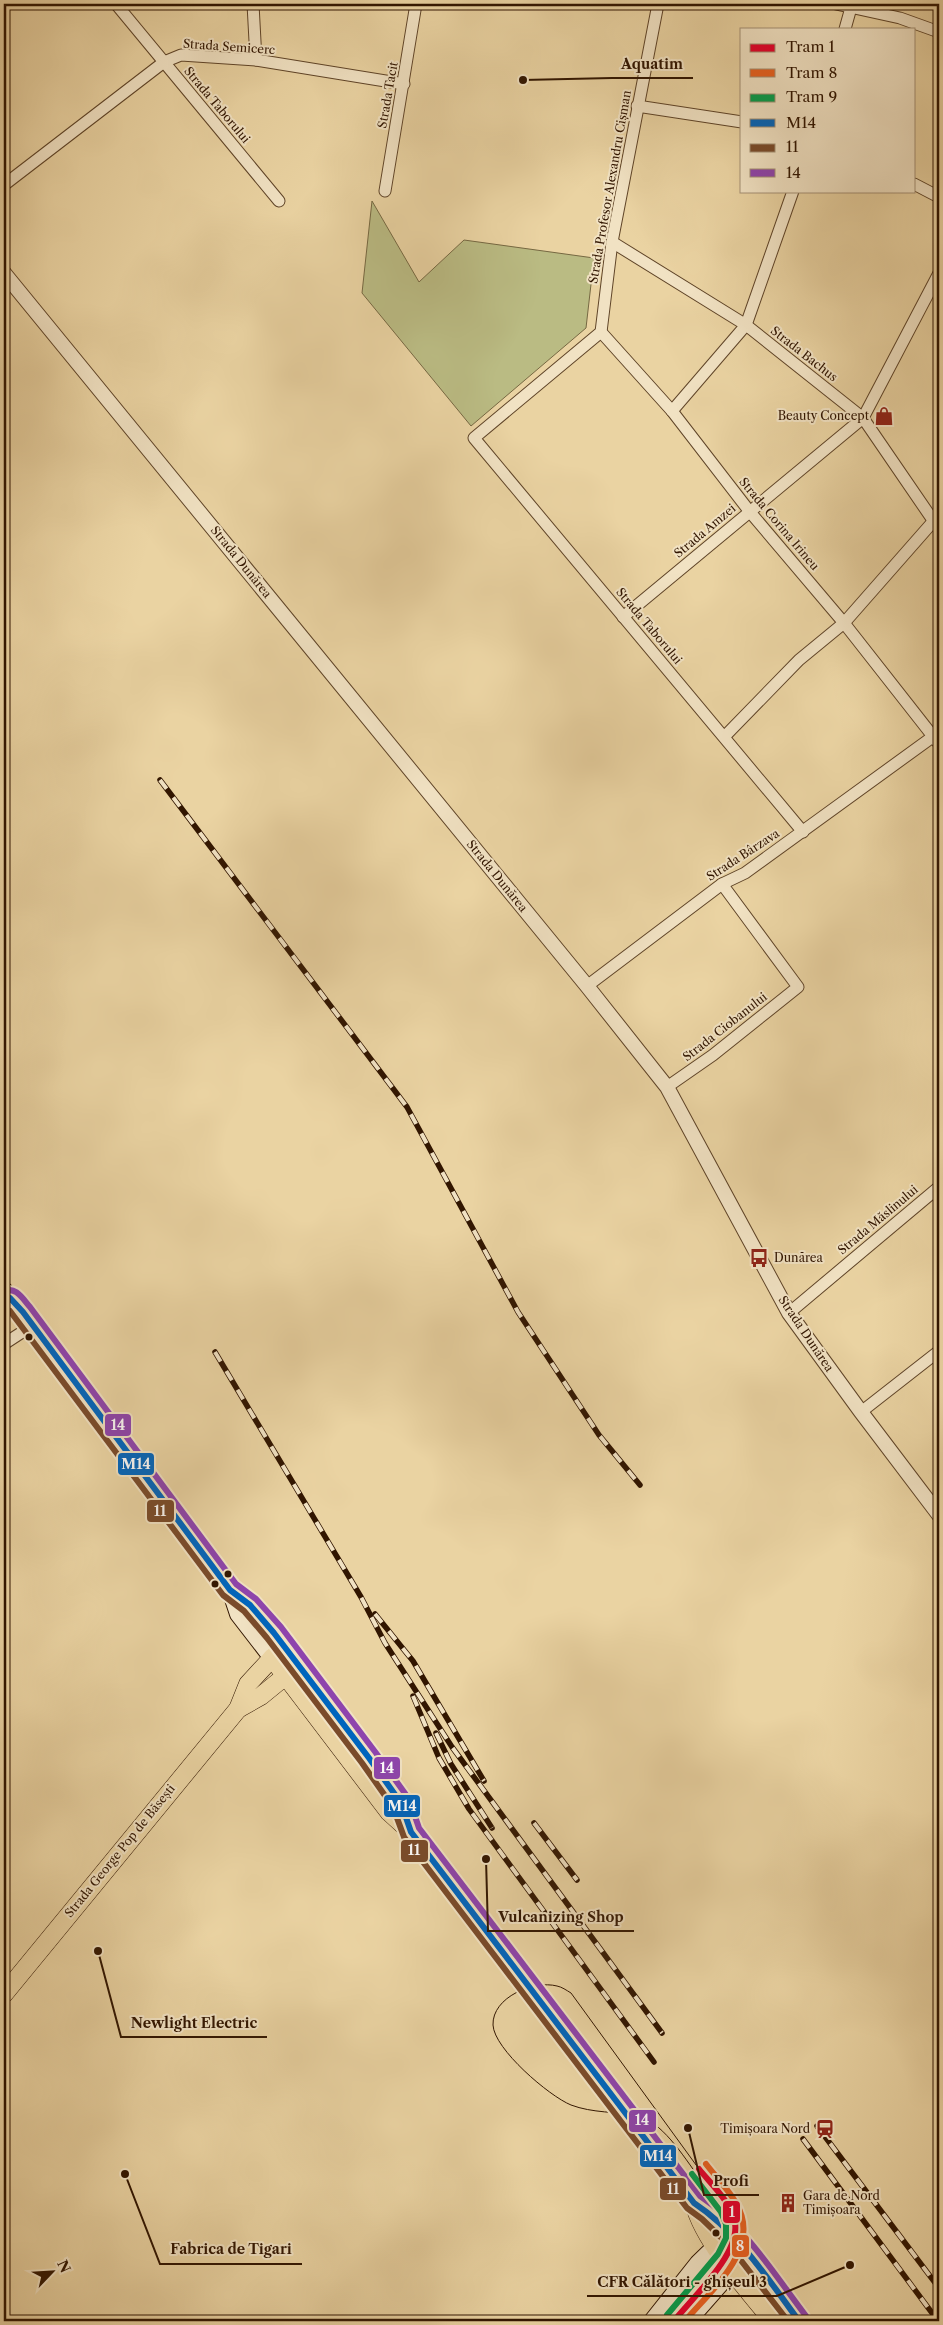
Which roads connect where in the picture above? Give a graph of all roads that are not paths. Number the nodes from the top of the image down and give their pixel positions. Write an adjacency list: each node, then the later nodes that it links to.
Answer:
1 (116, 4): 10 (street, Strada Taborului)
2 (253, 4): 9 (street)
3 (416, 4): 11 (street, Strada Tacit)
4 (658, 4): 12 (street, Strada Profesor Alexandru Cișman)
5 (836, 4): 6 (street)
6 (852, 5): 7 (street); 8 (street)
7 (845, 28)
8 (939, 32)
9 (256, 60): 10 (street, Strada Semicerc); 11 (street, Strada Semicerc)
10 (164, 62): 14 (street, Strada Semicerc); 19 (street, Strada Taborului)
11 (404, 84): 16 (street, Strada Tacit)
12 (637, 106): 13 (street); 20 (street, Strada Profesor Alexandru Cișman)
13 (740, 122)
14 (4, 185)
15 (916, 185): 18 (street)
16 (385, 191)
17 (793, 192): 23 (street)
18 (939, 197)
19 (278, 201)
20 (612, 242): 23 (street, Strada Bachus); 24 (street, Strada Profesor Alexandru Cișman)
21 (4, 273): 35 (street, Strada Dunărea)
22 (939, 273): 26 (street, Strada Amzei)
23 (746, 325): 25 (street); 26 (street, Strada Bachus)
24 (601, 332): 25 (street, Strada Corina Irineu); 29 (street, Strada Taborului)
25 (672, 411): 27 (street, Strada Corina Irineu)
26 (863, 418): 27 (street, Strada Amzei); 28 (street, Strada Bachus)
27 (750, 512): 29 (street, Strada Amzei); 30 (street, Strada Corina Irineu)
28 (938, 522): 30 (street)
29 (623, 617): 31 (street, Strada Taborului)
30 (844, 623): 31 (street); 32 (street, Strada Corina Irineu)
31 (725, 736): 33 (street, Strada Taborului)
32 (937, 738): 33 (street, Strada Bârzava)
33 (803, 832): 34 (street, Strada Bârzava)
34 (722, 884): 35 (street, Strada Bârzava); 36 (street, Strada Ciobanului)
35 (587, 986): 36 (street, Strada Dunărea)
36 (667, 1087): 39 (street, Strada Dunărea)
37 (939, 1187): 39 (street, Strada Măslinului)
38 (6, 1298): 40 (main road)
39 (789, 1313): 43 (street, Strada Dunărea)
40 (33, 1325): 41 (street); 45 (main road)
41 (4, 1344)
42 (939, 1351): 43 (street)
43 (861, 1412): 44 (street, Strada Dunărea)
44 (939, 1515)
45 (279, 1653): 46 (main road); 47 (main road, Strada George Pop de Băsești)
46 (292, 1671): 47 (main road, Strada George Pop de Băsești); 49 (main road)
47 (238, 1709): 48 (main road, Strada George Pop de Băsești)
48 (4, 1994)
49 (722, 2239): 50 (main road); 51 (main road); 52 (main road)
50 (747, 2254): 51 (main road); 55 (main road)
51 (733, 2270): 53 (main road); 54 (main road)
52 (652, 2321)
53 (688, 2321)
54 (773, 2321)
55 (800, 2321)

